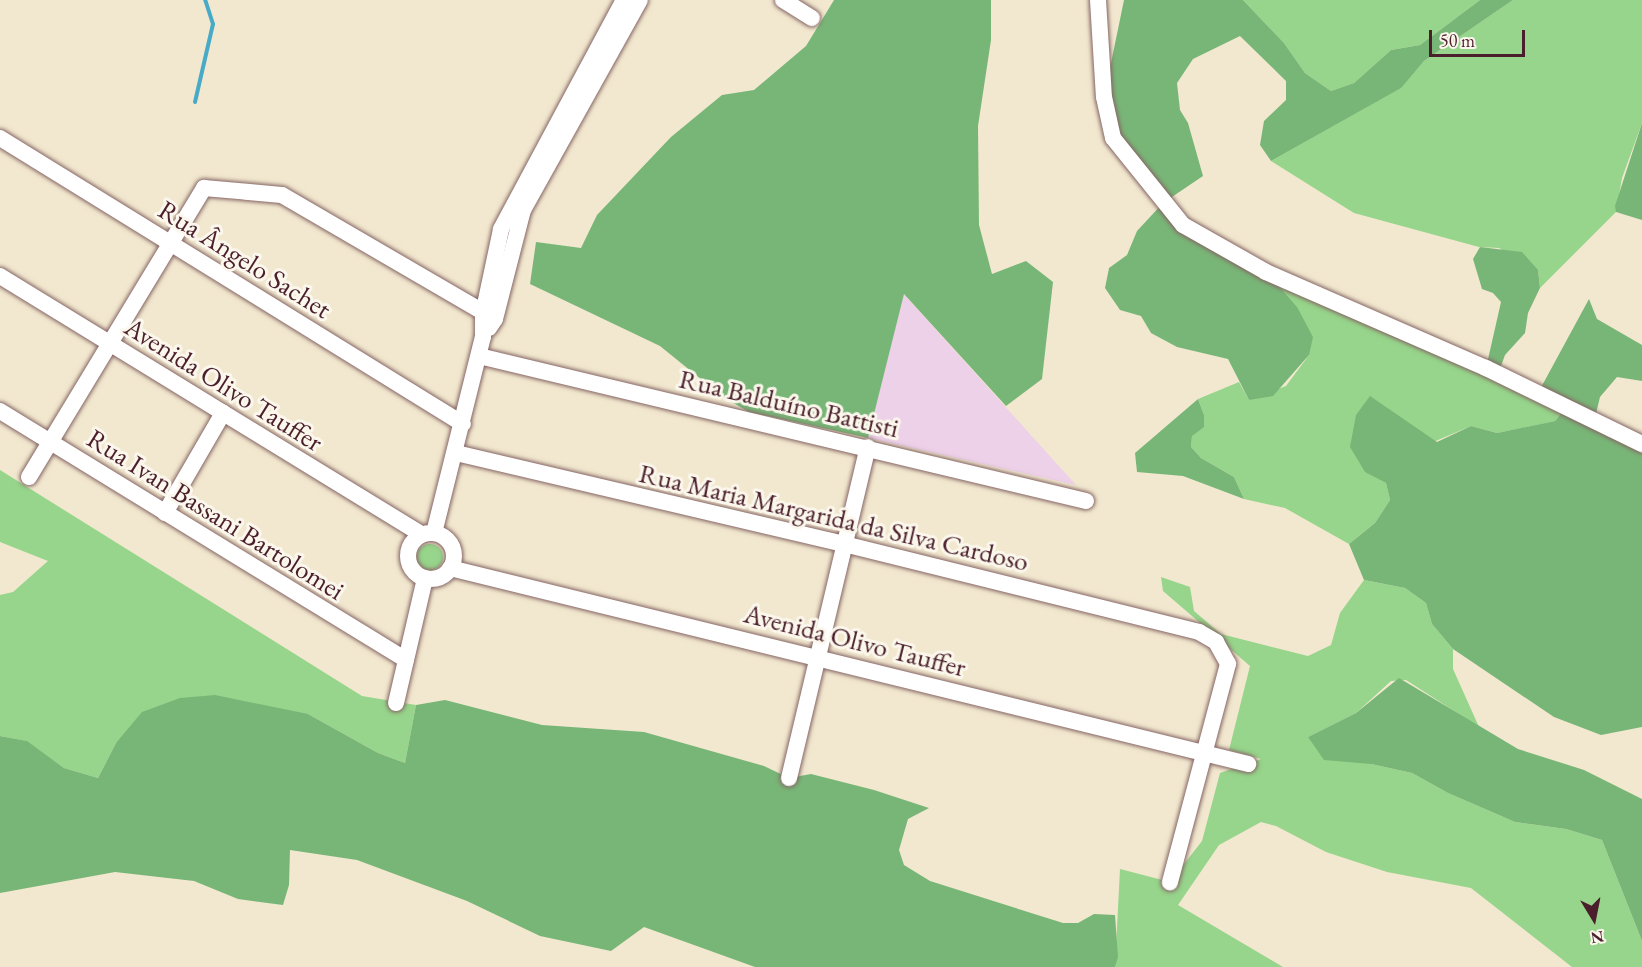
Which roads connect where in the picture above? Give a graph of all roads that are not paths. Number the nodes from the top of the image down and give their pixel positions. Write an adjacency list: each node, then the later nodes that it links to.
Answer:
1 (783, 0): 4 (street)
2 (1098, 0): 15 (street)
3 (631, 2): 8 (street)
4 (812, 18)
5 (0, 138): 6 (street, Rua Ângelo Sachet)
6 (171, 243): 8 (street); 9 (street); 13 (street, Rua Ângelo Sachet)
7 (0, 276): 9 (street, Avenida Olivo Tauffer)
8 (489, 317): 10 (street)
9 (110, 344): 12 (street, Avenida Olivo Tauffer); 14 (street)
10 (479, 356): 13 (street); 16 (street, Rua Balduíno Battisti)
11 (0, 411): 14 (street, Rua Ivan Bassani Bartolomei)
12 (223, 413): 20 (street); 21 (street, Avenida Olivo Tauffer)
13 (463, 424): 17 (street)
14 (50, 442): 18 (street); 20 (street, Rua Ivan Bassani Bartolomei)
15 (1642, 444)
16 (868, 447): 19 (street, Rua Balduíno Battisti); 22 (street)
17 (456, 453): 21 (street); 22 (street, Rua Maria Margarida da Silva Cardoso)
18 (28, 477)
19 (1086, 501)
20 (165, 513): 26 (street, Rua Ivan Bassani Bartolomei)
21 (428, 534): 23 (street); 24 (street)
22 (844, 544): 25 (street); 28 (street, Rua Maria Margarida da Silva Cardoso)
23 (450, 568): 24 (street); 25 (street, Avenida Olivo Tauffer)
24 (425, 578): 26 (street)
25 (816, 657): 28 (street, Avenida Olivo Tauffer); 30 (street)
26 (406, 660): 27 (street)
27 (396, 703)
28 (1207, 753): 29 (street, Avenida Olivo Tauffer); 31 (street)
29 (1248, 764)
30 (789, 778)
31 (1170, 882)

